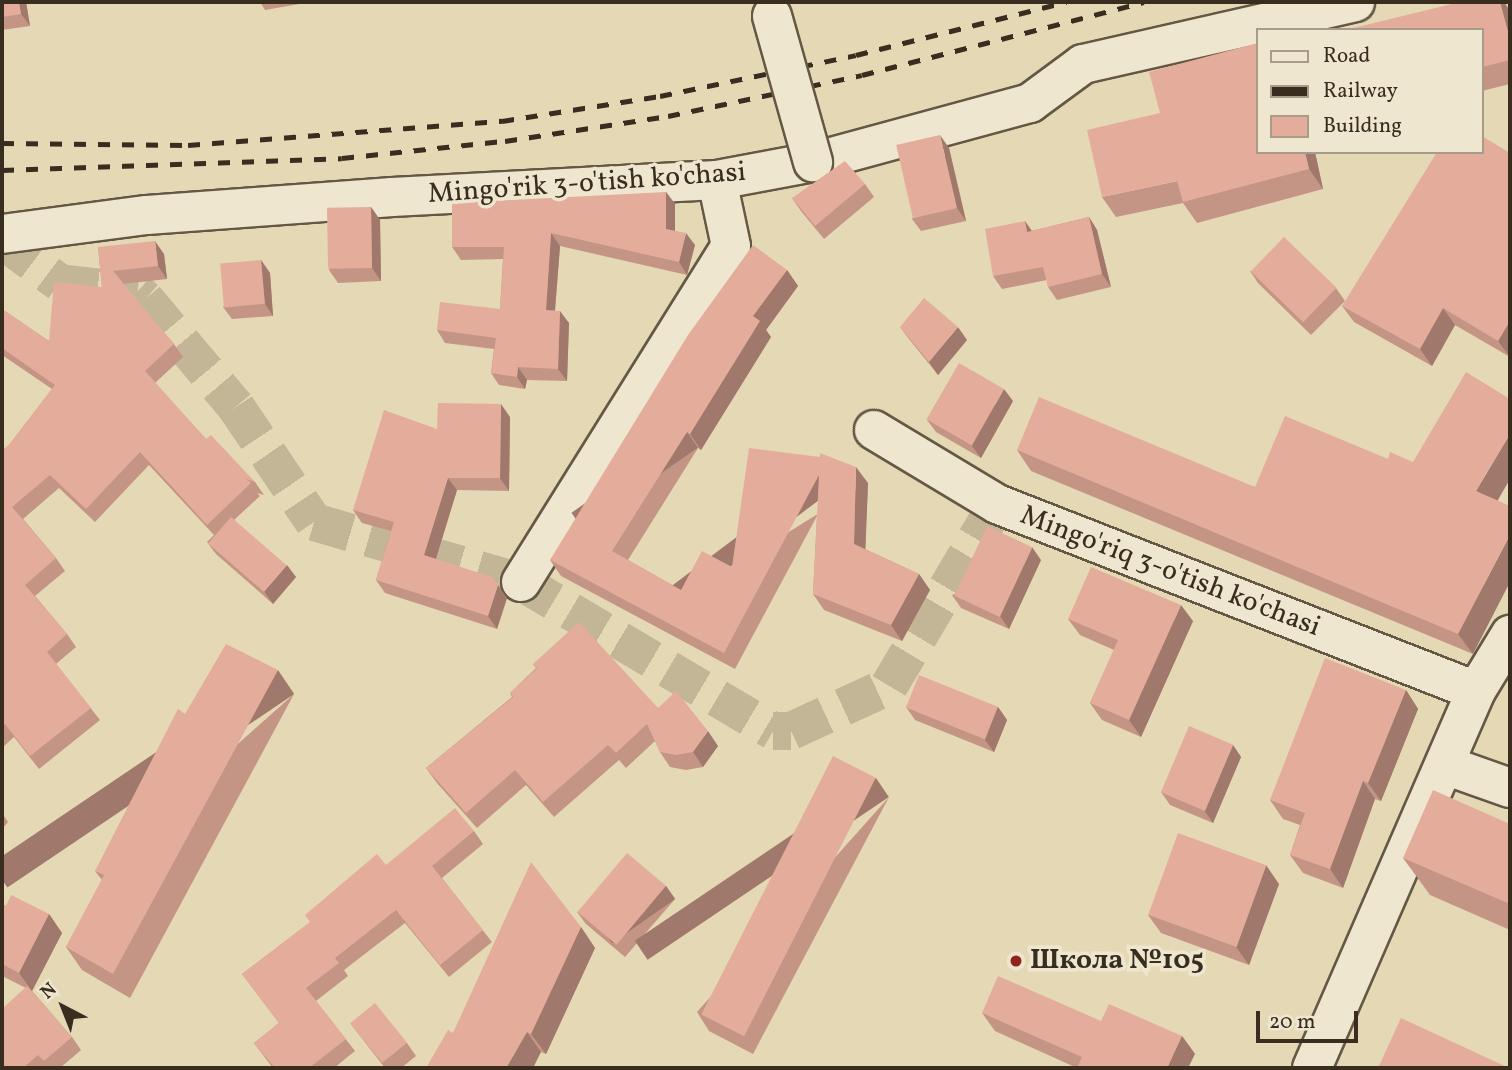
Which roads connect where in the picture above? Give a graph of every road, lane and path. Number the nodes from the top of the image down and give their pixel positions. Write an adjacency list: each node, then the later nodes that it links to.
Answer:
1 (1355, 2): 3 (street, Mingo'rik 3-o'tish ko'chasi)
2 (771, 9): 3 (street, bridge)
3 (813, 162): 4 (street, Mingo'rik 3-o'tish ko'chasi)
4 (717, 180): 5 (street, Mingo'rik 3-o'tish ko'chasi); 7 (street)
5 (2, 234)
6 (874, 430): 9 (street, Mingo'riq 3-o'tish ko'chasi)
7 (522, 582)
8 (1510, 635): 9 (street)
9 (1476, 691): 10 (street)
10 (1445, 765): 11 (street); 12 (street)
11 (1510, 788)
12 (1312, 1068)

